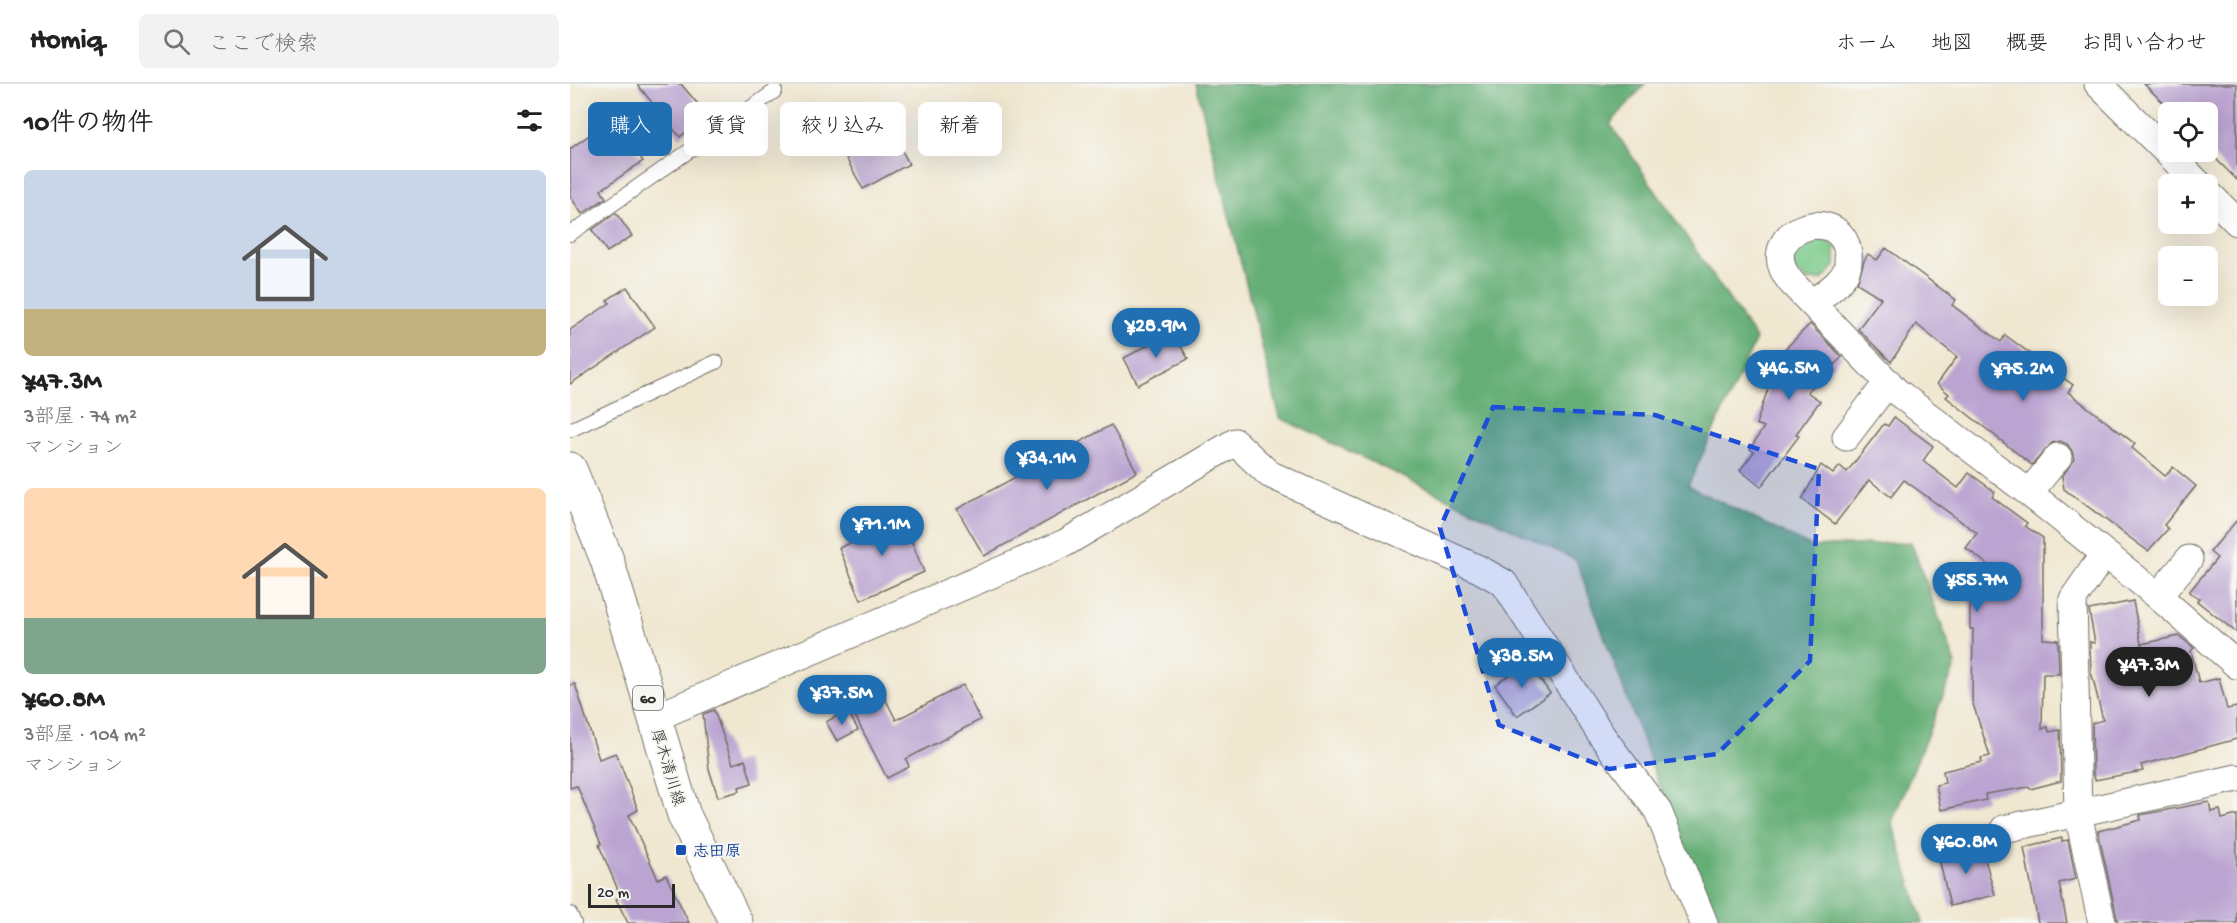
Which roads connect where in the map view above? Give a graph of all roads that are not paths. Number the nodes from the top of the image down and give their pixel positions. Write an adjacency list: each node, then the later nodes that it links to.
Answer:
1 (2098, 84): 3 (street)
2 (775, 91): 6 (lane)
3 (2189, 174)
4 (2218, 203): 5 (street)
5 (2237, 222)
6 (570, 234)
7 (1812, 303): 9 (street)
8 (716, 362): 10 (lane)
9 (1888, 382): 11 (street); 14 (street)
10 (570, 430)
11 (1846, 437)
12 (2058, 457): 14 (street)
13 (570, 469): 19 (main road, 厚木清川線 / 60)
14 (2029, 493): 15 (street)
15 (2104, 554): 17 (street); 21 (street)
16 (2189, 559): 17 (street)
17 (2158, 596): 18 (street)
18 (2237, 665)
19 (654, 718): 25 (main road, 厚木清川線 / 60); 26 (street)
20 (2237, 778): 21 (street)
21 (2078, 814): 22 (street); 27 (street)
22 (2004, 829)
23 (570, 914): 24 (lane)
24 (574, 923)
25 (736, 923)
26 (1704, 923)
27 (2102, 923)

